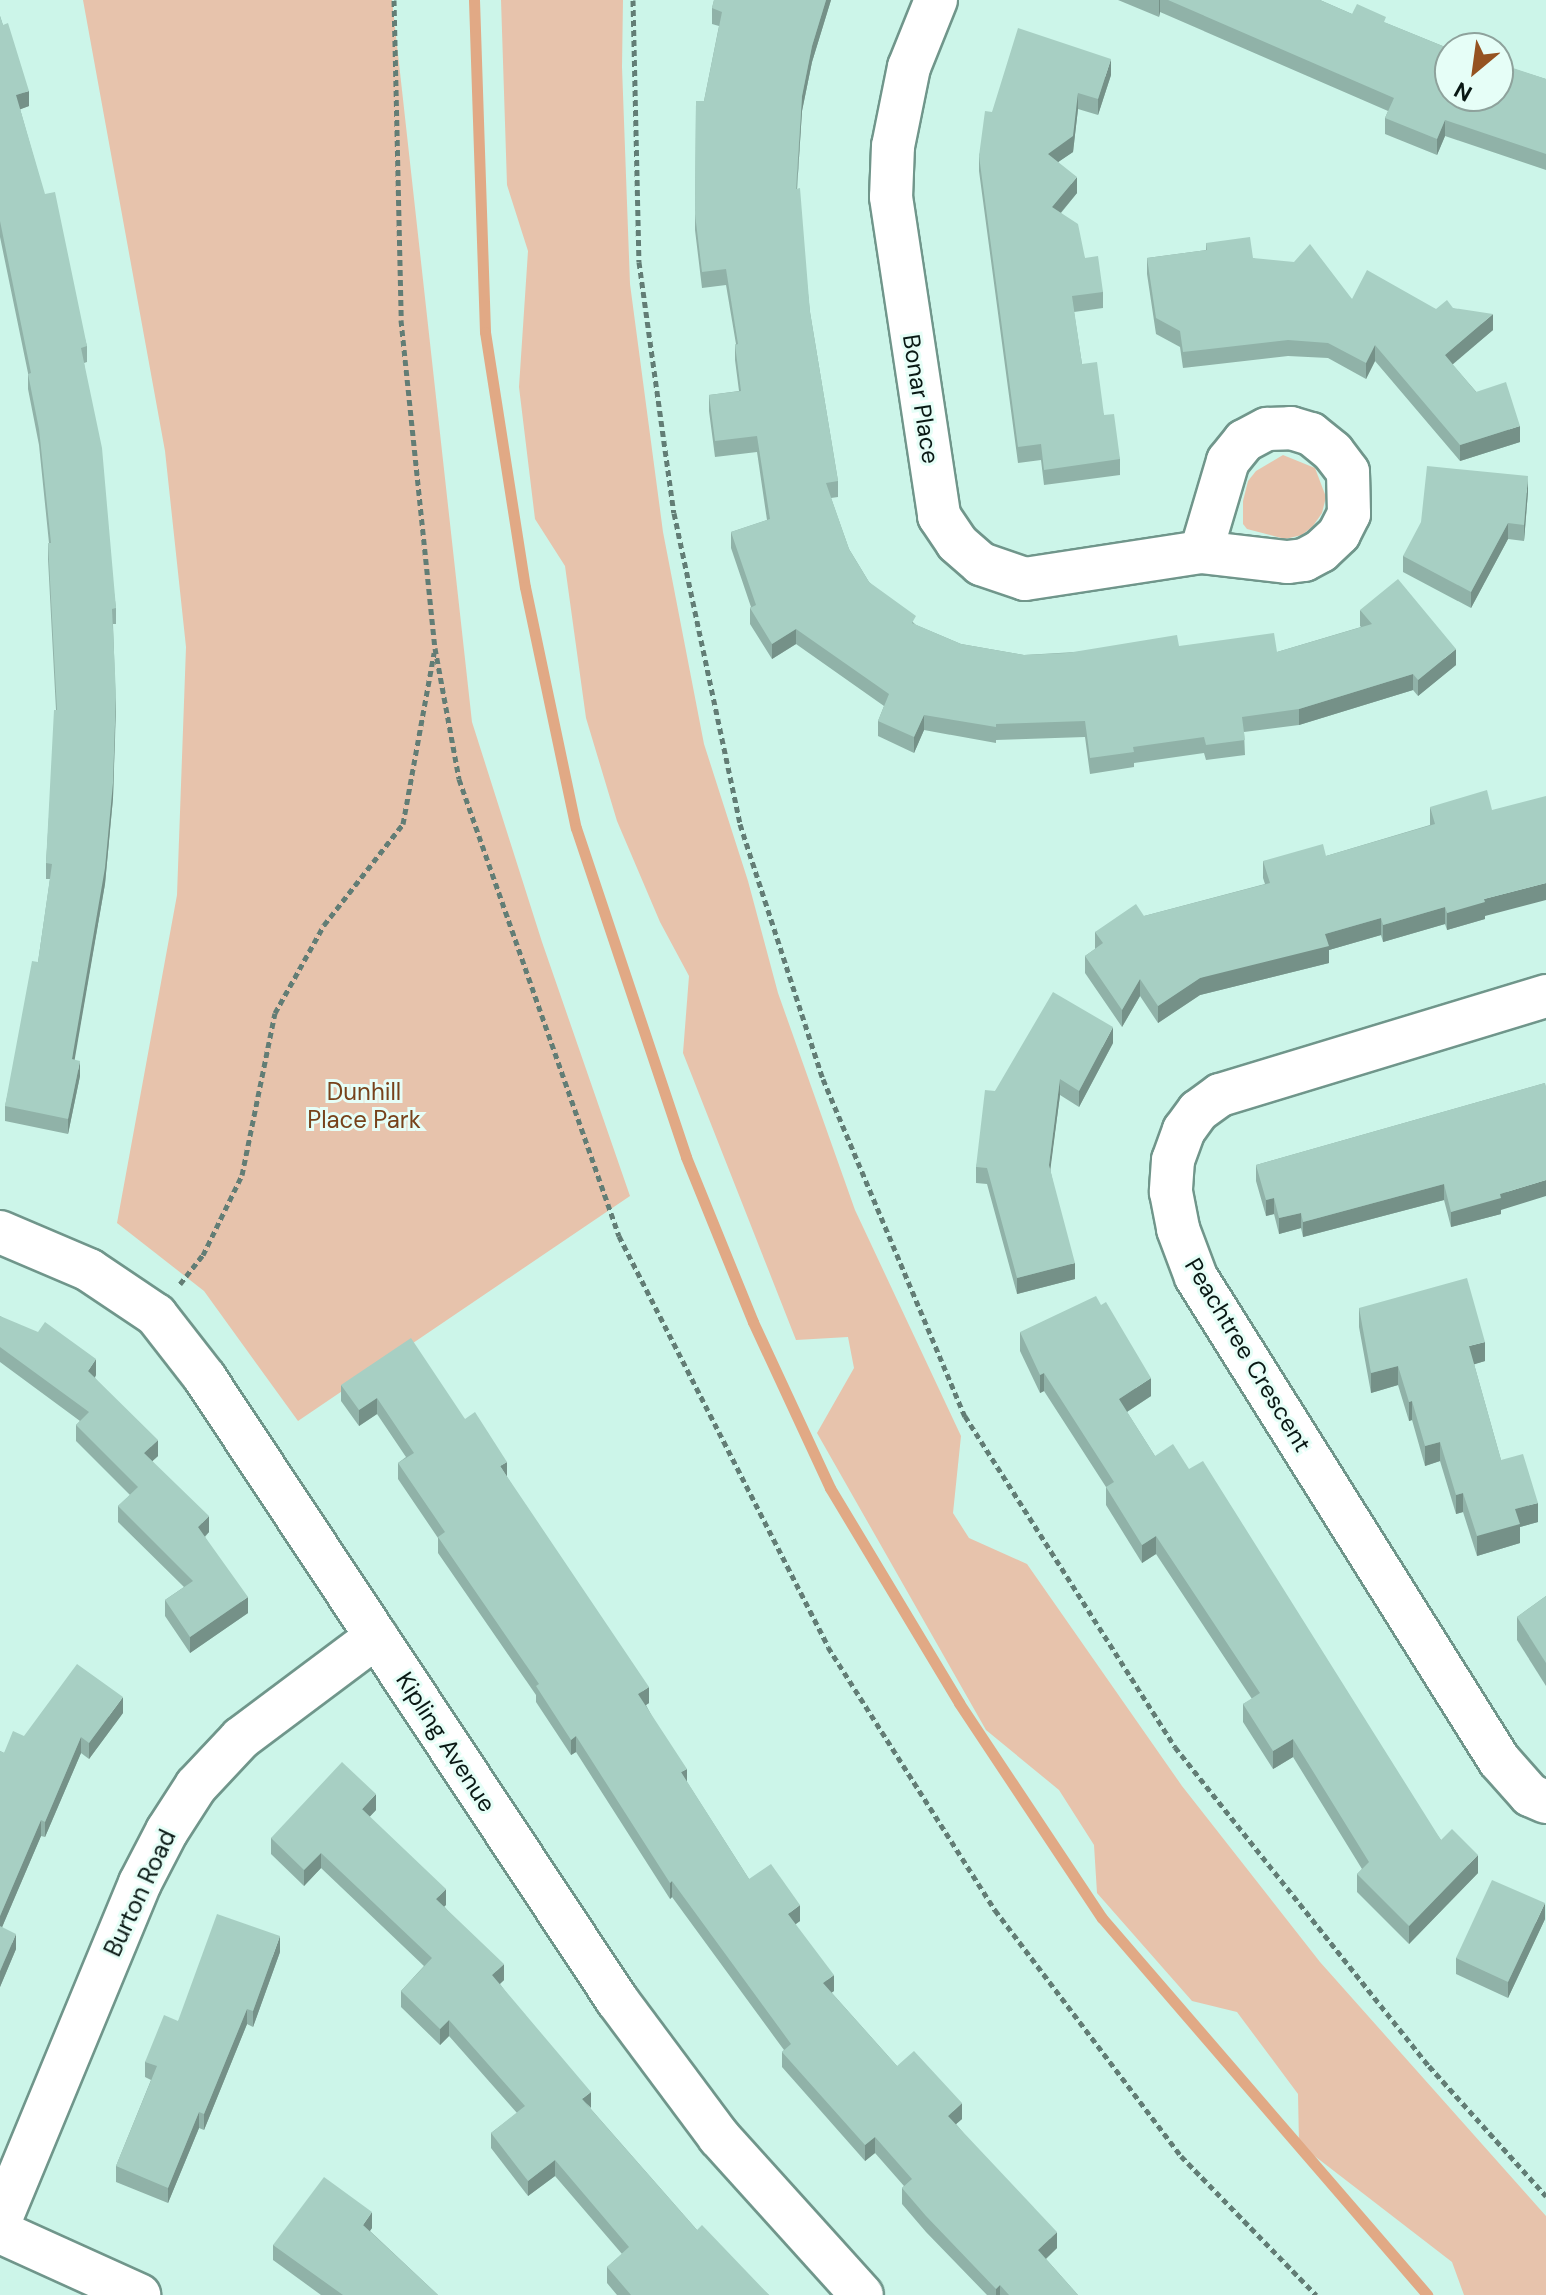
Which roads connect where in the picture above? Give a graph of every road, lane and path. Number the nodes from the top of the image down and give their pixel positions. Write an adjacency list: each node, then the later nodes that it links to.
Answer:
1 (394, 0): 5 (path)
2 (633, 0): 11 (path)
3 (936, 0): 4 (street, Bonar Place)
4 (1201, 552)
5 (435, 648): 8 (path); 16 (path)
6 (1546, 996): 10 (street, Peachtree Crescent)
7 (0, 1232): 8 (street, Kipling Avenue)
8 (156, 1315): 9 (street, Kipling Avenue)
9 (376, 1637): 12 (street, Burton Road); 15 (street, Kipling Avenue)
10 (1546, 1802)
11 (1546, 2196)
12 (0, 2221)
13 (0, 2232): 14 (street)
14 (139, 2295)
15 (862, 2295)
16 (1316, 2295)

